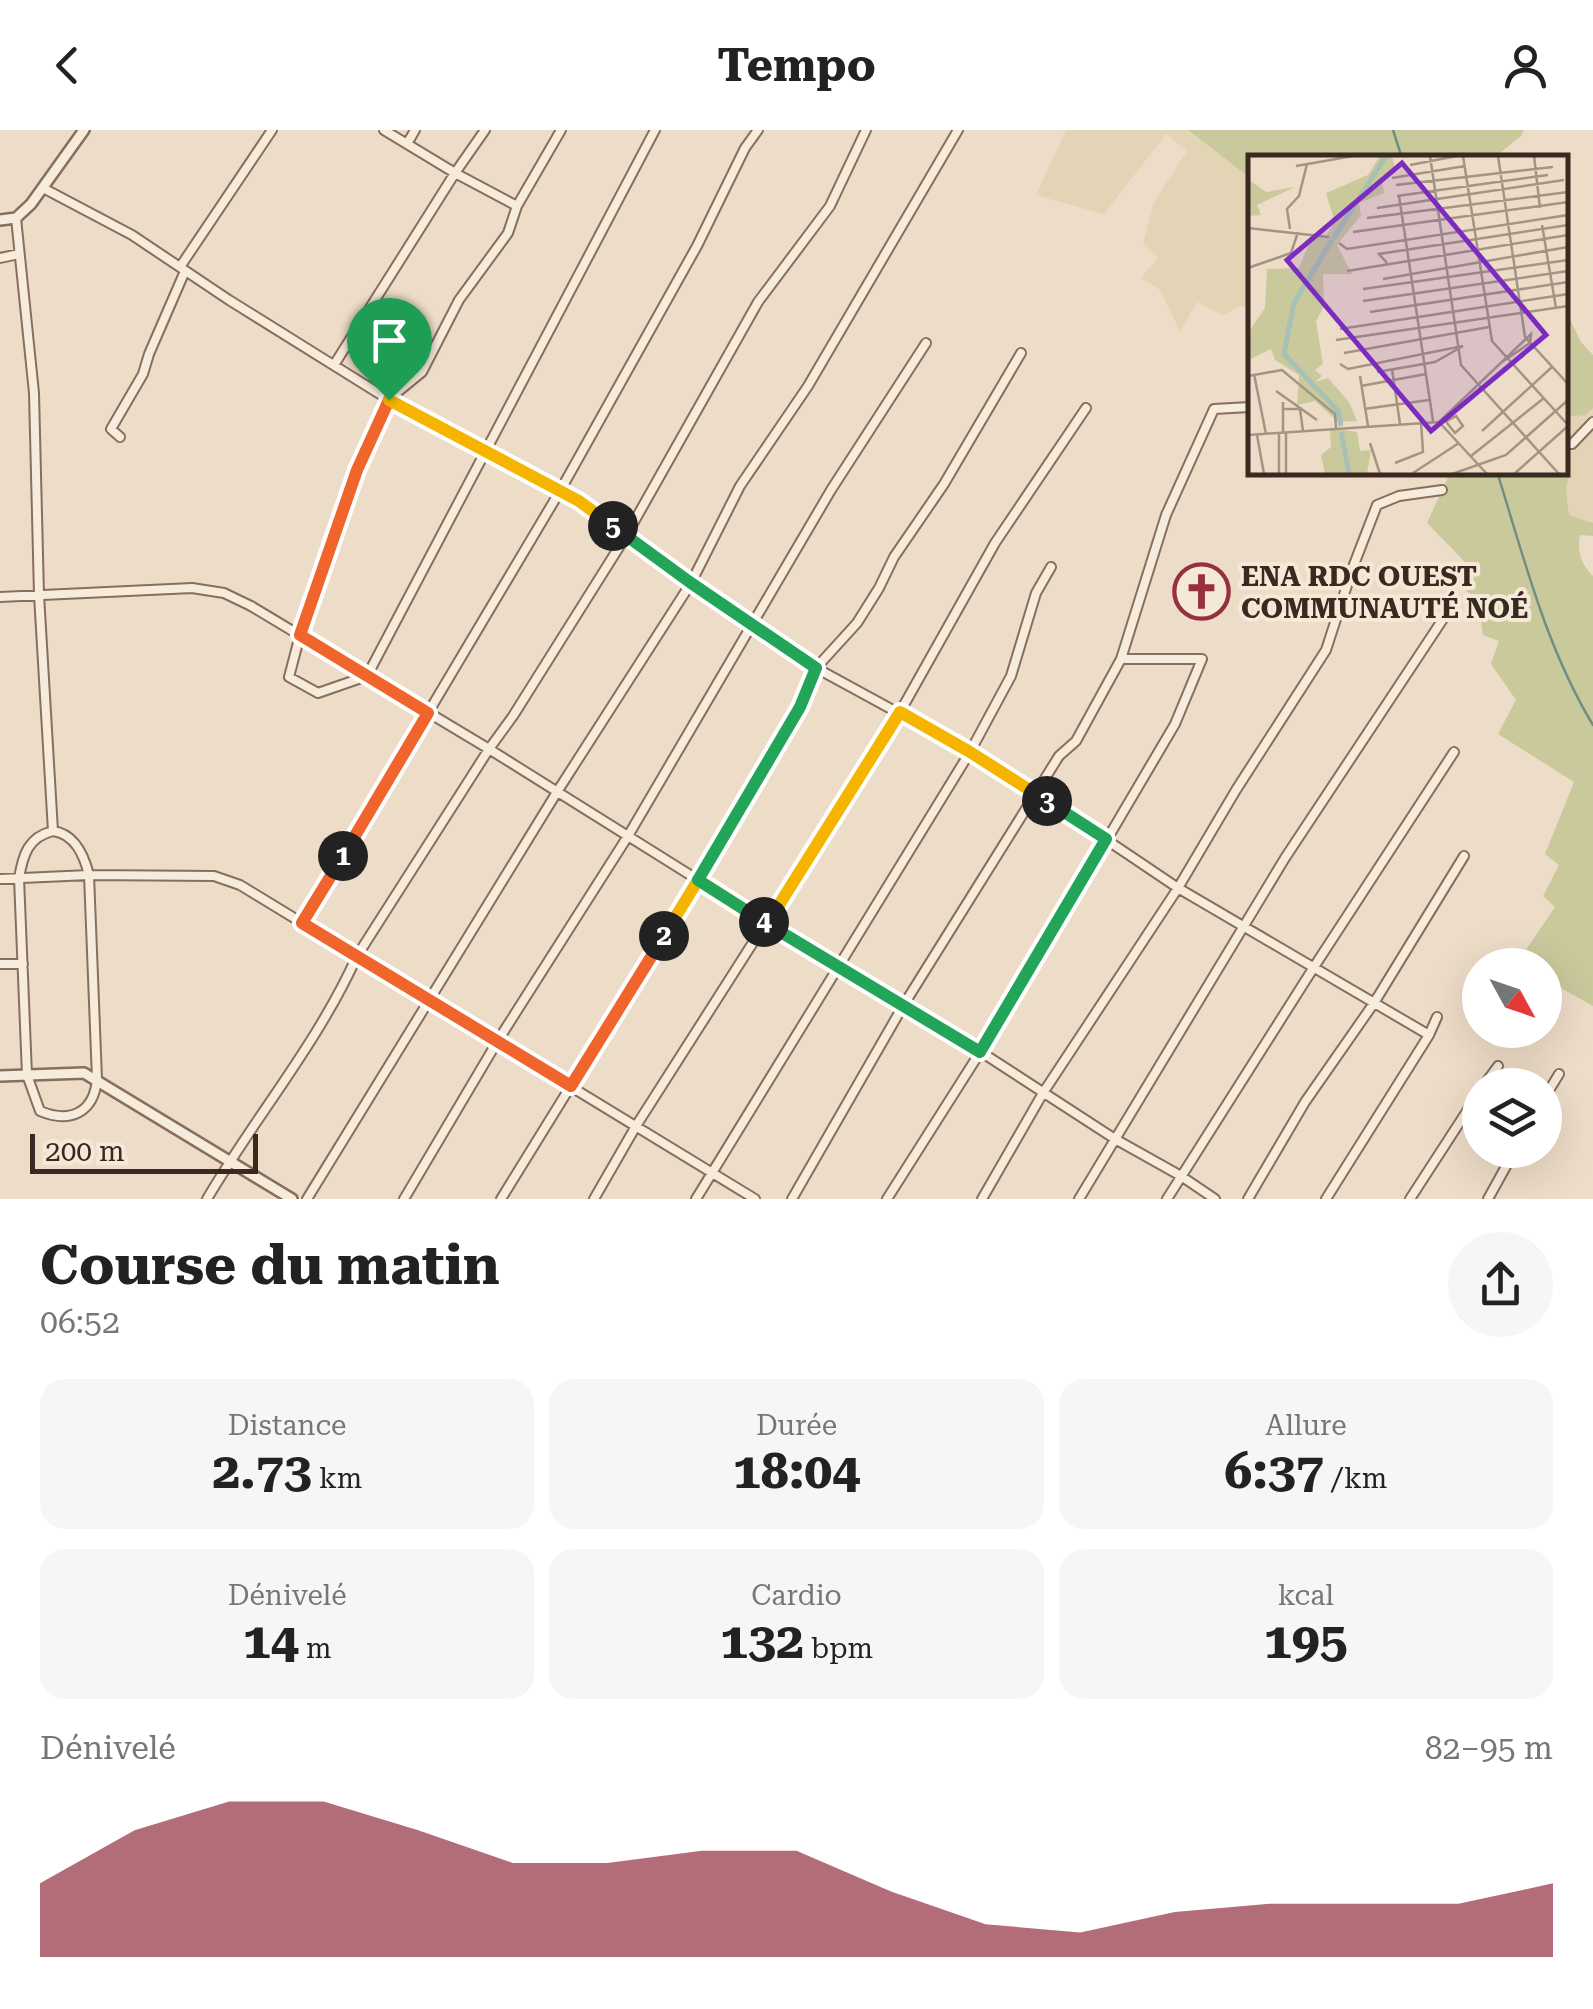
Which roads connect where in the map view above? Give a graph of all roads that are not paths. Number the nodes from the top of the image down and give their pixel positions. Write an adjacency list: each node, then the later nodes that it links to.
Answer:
1 (84, 130): 15 (street)
2 (260, 130): 12 (street)
3 (272, 130): 12 (street)
4 (384, 130): 13 (street)
5 (415, 130): 13 (street)
6 (485, 130): 14 (street)
7 (561, 130): 16 (street)
8 (654, 130): 31 (street)
9 (758, 130): 33 (street)
10 (866, 130): 34 (street)
11 (958, 130): 36 (street)
12 (264, 142): 21 (street)
13 (407, 144): 14 (street)
14 (455, 173): 16 (street); 24 (street)
15 (43, 188): 17 (street); 21 (street)
16 (518, 206): 25 (street)
17 (16, 218): 18 (street); 19 (street)
18 (0, 220)
19 (19, 254): 20 (street); 37 (street)
20 (0, 258)
21 (183, 268): 24 (street); 29 (street)
22 (926, 343): 40 (street)
23 (1020, 353): 43 (street)
24 (334, 365): 25 (street)
25 (389, 400): 31 (street); 41 (street)
26 (1248, 406): 42 (street)
27 (1086, 408): 45 (street)
28 (1593, 422): 30 (street)
29 (120, 436)
30 (1568, 444)
31 (486, 452): 33 (street); 44 (street)
32 (1442, 490): 60 (street)
33 (560, 491): 34 (street); 46 (street)
34 (626, 536): 36 (street); 47 (street)
35 (1051, 567): 48 (street)
36 (691, 583): 40 (street); 50 (street)
37 (39, 595): 38 (street); 41 (street); 52 (street)
38 (0, 597)
39 (1443, 619): 63 (street)
40 (753, 625): 43 (street); 53 (street)
41 (300, 635): 44 (street); 44 (street)
42 (1121, 659): 51 (street); 54 (street)
43 (816, 668): 45 (street); 59 (street)
44 (367, 676): 46 (street)
45 (900, 712): 48 (street); 62 (street)
46 (428, 713): 47 (street); 61 (street)
47 (488, 749): 50 (street); 64 (street)
48 (970, 752): 51 (street); 67 (street)
49 (1454, 752): 68 (street)
50 (556, 792): 53 (street); 69 (street)
51 (1035, 793): 54 (street); 71 (street)
52 (53, 830): 56 (street); 57 (street)
53 (628, 836): 59 (street); 74 (street)
54 (1106, 839): 60 (street); 75 (street)
55 (1464, 856): 70 (street)
56 (89, 875): 57 (street); 61 (street); 78 (street)
57 (19, 878): 58 (street); 66 (street)
58 (0, 879)
59 (698, 880): 62 (street); 79 (street)
60 (1178, 888): 63 (street); 80 (street)
61 (302, 923): 64 (street)
62 (767, 924): 67 (street); 82 (street)
63 (1244, 927): 68 (street); 83 (street)
64 (357, 956): 69 (street); 84 (street)
65 (0, 964): 66 (street)
66 (23, 964): 76 (street)
67 (837, 967): 71 (street); 86 (street)
68 (1314, 967): 70 (street); 87 (street)
69 (430, 1001): 74 (street); 90 (street)
70 (1374, 1003): 73 (street); 102 (street)
71 (902, 1006): 75 (street); 96 (street)
72 (1436, 1018): 73 (street)
73 (1429, 1035): 103 (street)
74 (498, 1042): 79 (street); 91 (street)
75 (980, 1052): 80 (street); 97 (street)
76 (28, 1075): 77 (street); 78 (street); 78 (street)
77 (0, 1076)
78 (97, 1079): 84 (street)
79 (571, 1086): 82 (street); 92 (street)
80 (1043, 1093): 83 (street); 98 (street)
81 (1462, 1119): 104 (street)
82 (636, 1126): 86 (street); 93 (street)
83 (1115, 1139): 87 (street); 99 (street)
84 (230, 1160): 88 (street); 89 (street)
85 (1506, 1168): 105 (street)
86 (712, 1172): 94 (street); 95 (street)
87 (1181, 1176): 100 (street); 101 (street)
88 (207, 1199)
89 (292, 1199)
90 (307, 1199)
91 (404, 1199)
92 (501, 1199)
93 (594, 1199)
94 (696, 1199)
95 (755, 1199)
96 (792, 1199)
97 (887, 1199)
98 (982, 1199)
99 (1078, 1199)
100 (1167, 1199)
101 (1215, 1199)
102 (1248, 1199)
103 (1326, 1199)
104 (1410, 1199)
105 (1488, 1199)

